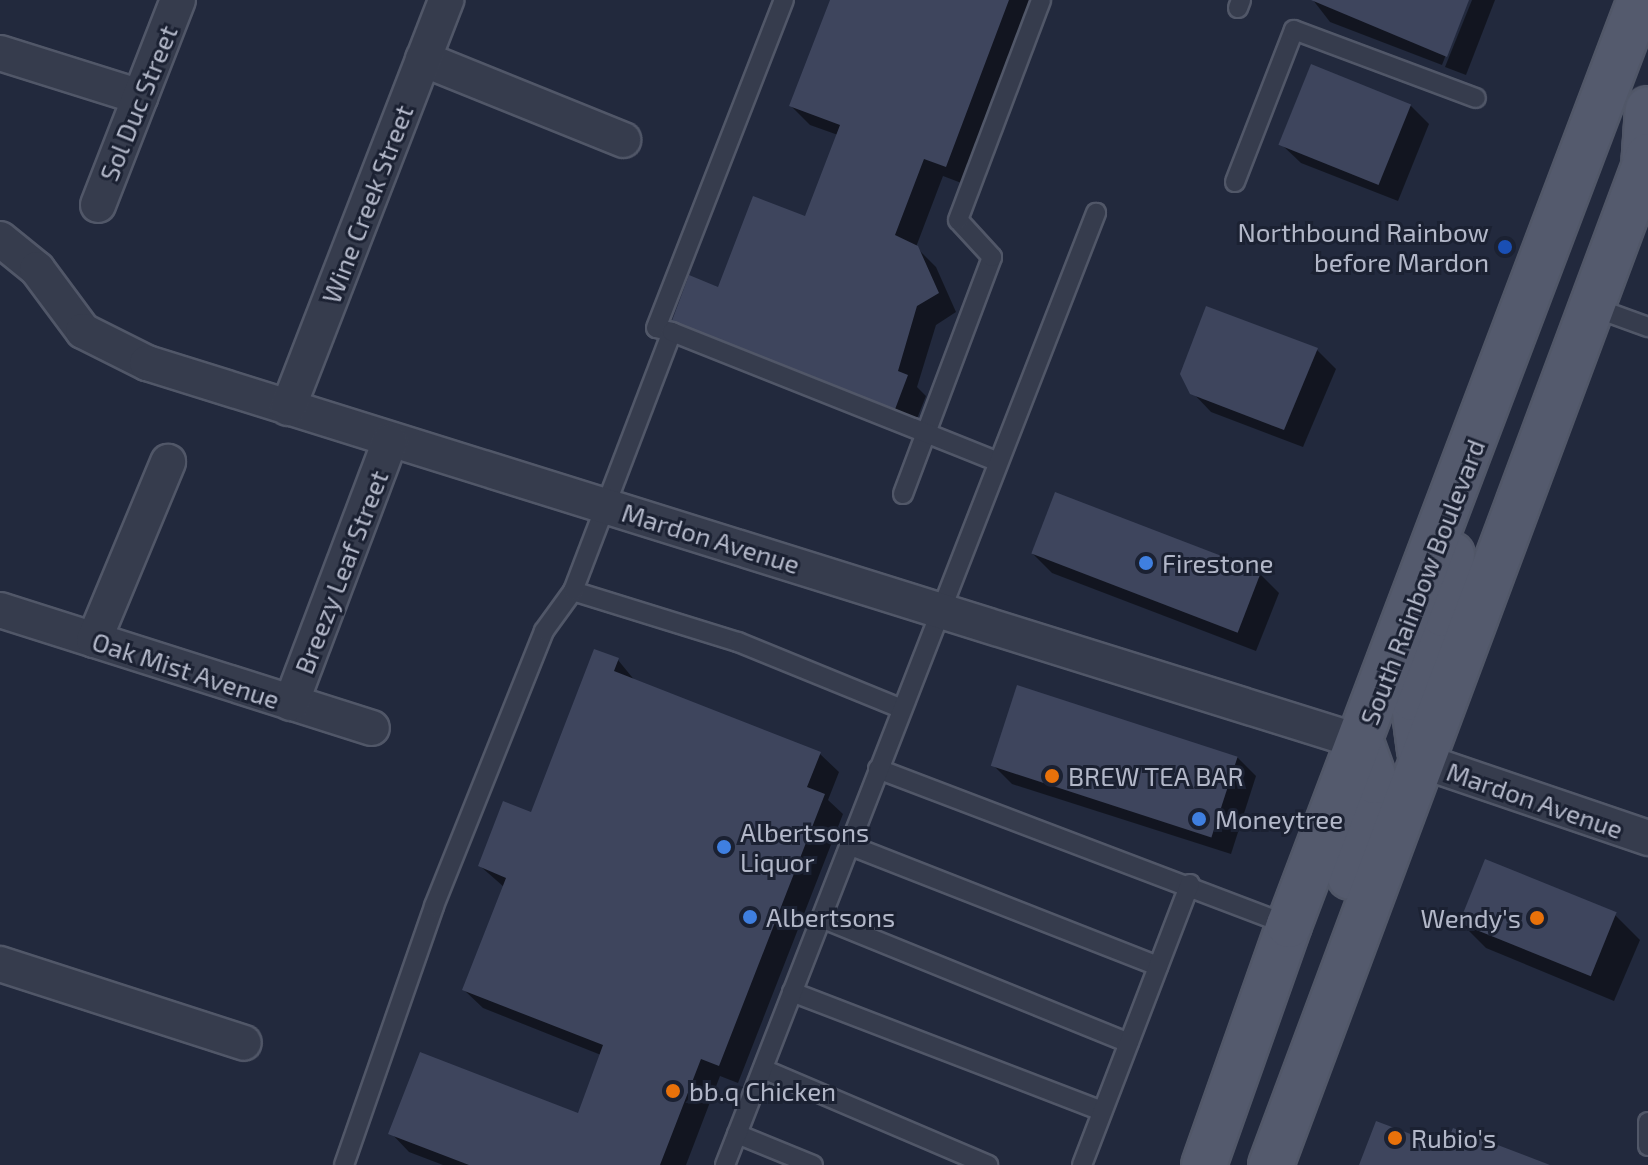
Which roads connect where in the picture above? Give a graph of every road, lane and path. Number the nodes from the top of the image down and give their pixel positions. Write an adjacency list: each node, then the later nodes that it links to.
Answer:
1 (178, 0): 8 (street, Sol Duc Street)
2 (446, 0): 7 (street, Wine Creek Street)
3 (784, 0): 19 (lane)
4 (1041, 0): 21 (lane)
5 (1640, 0): 25 (main road, South Rainbow Boulevard)
6 (0, 53): 8 (street)
7 (423, 59): 11 (street); 20 (street, Wine Creek Street)
8 (140, 97): 14 (street, Sol Duc Street)
9 (1476, 98): 13 (lane)
10 (1648, 109): 12 (main road)
11 (623, 140)
12 (1646, 162): 17 (main road)
13 (1235, 182)
14 (98, 205)
15 (1096, 213): 24 (lane)
16 (0, 239): 20 (street, Mardon Avenue)
17 (1593, 307): 18 (lane); 36 (main road)
18 (1648, 327)
19 (672, 332): 21 (lane); 27 (lane)
20 (288, 408): 22 (street, Mardon Avenue)
21 (926, 433): 24 (lane); 26 (lane)
22 (390, 441): 27 (street, Mardon Avenue); 32 (street, Breezy Leaf Street)
23 (168, 462): 31 (street)
24 (998, 462): 29 (lane)
25 (1463, 477): 35 (main road, South Rainbow Boulevard); 36 (main road)
26 (903, 494)
27 (607, 506): 28 (lane); 29 (street, Mardon Avenue)
28 (573, 591): 33 (lane); 54 (lane)
29 (942, 608): 33 (lane); 35 (street, Mardon Avenue)
30 (0, 610): 31 (street, Oak Mist Avenue)
31 (94, 640): 32 (street, Oak Mist Avenue)
32 (291, 703): 34 (street, Oak Mist Avenue)
33 (902, 709): 37 (lane)
34 (372, 728)
35 (1361, 742): 42 (main road, South Rainbow Boulevard); 46 (main road)
36 (1422, 761): 38 (street, Mardon Avenue); 46 (main road)
37 (878, 769): 39 (lane); 40 (lane)
38 (1648, 838)
39 (849, 845): 41 (lane); 44 (lane)
40 (1190, 884): 42 (lane); 44 (lane)
41 (821, 918): 45 (lane); 48 (lane)
42 (1289, 925): 59 (main road, South Rainbow Boulevard)
43 (0, 964): 47 (street)
44 (1158, 966): 48 (lane)
45 (792, 992): 49 (lane); 50 (lane)
46 (1326, 1013): 60 (main road)
47 (244, 1043)
48 (1129, 1043): 50 (lane)
49 (763, 1069): 52 (lane); 57 (lane)
50 (1102, 1111): 58 (lane)
51 (1648, 1122): 53 (lane)
52 (737, 1134): 55 (lane); 56 (lane)
53 (1648, 1146)
54 (344, 1165)
55 (725, 1165)
56 (813, 1165)
57 (988, 1165)
58 (1082, 1165)
59 (1204, 1165)
60 (1271, 1165)

